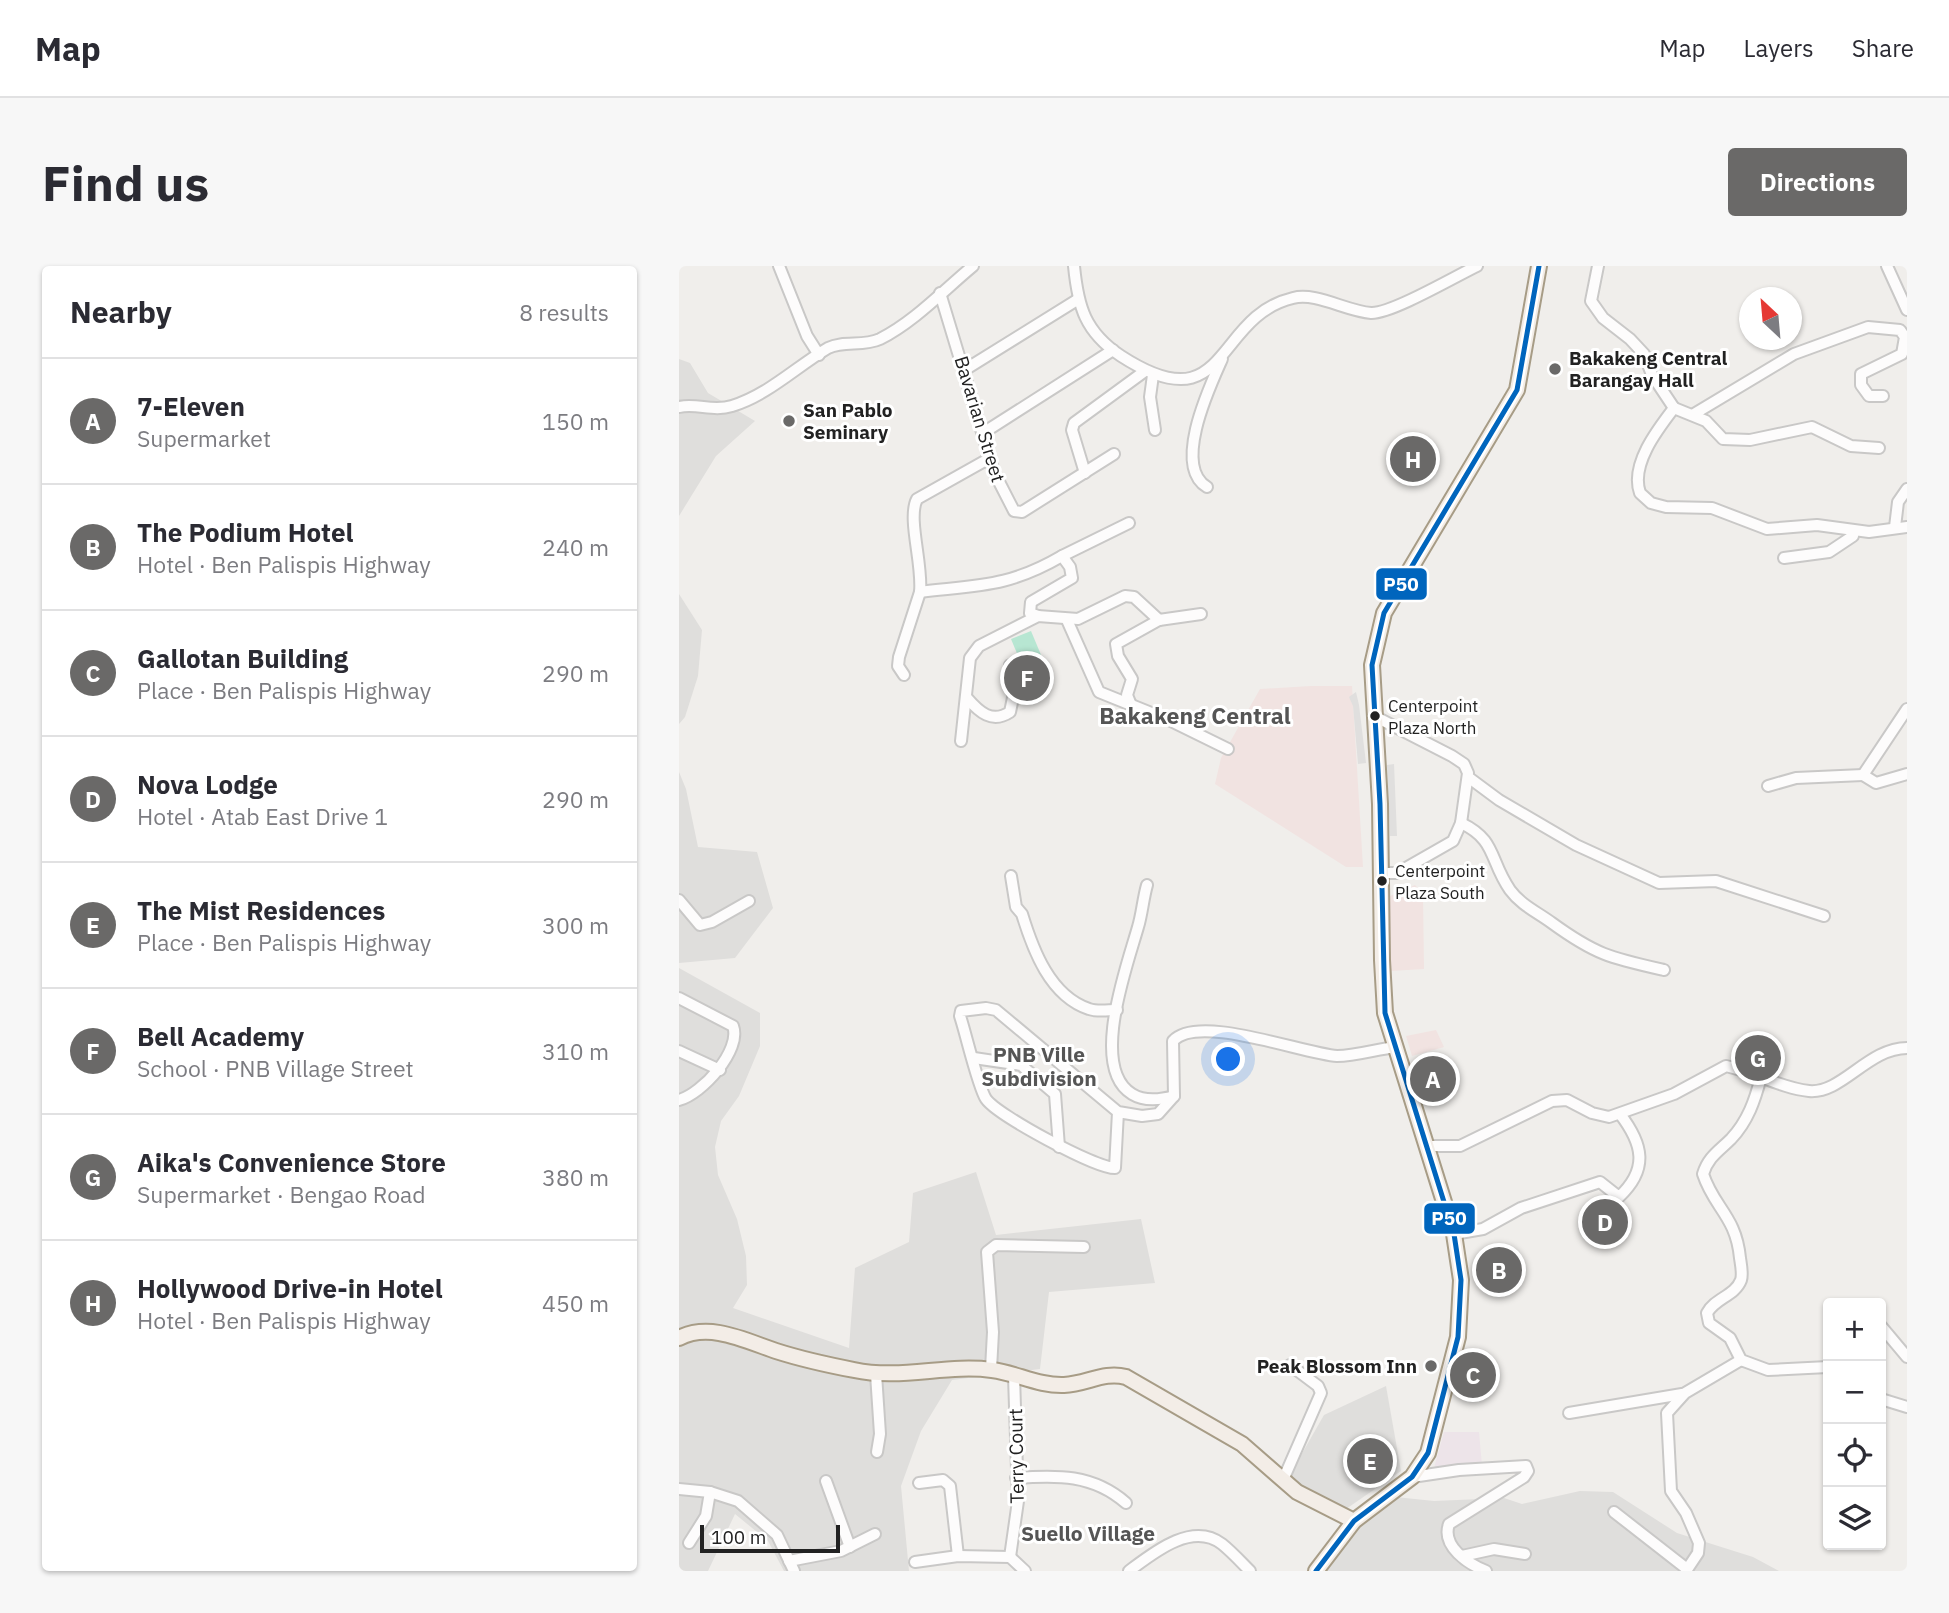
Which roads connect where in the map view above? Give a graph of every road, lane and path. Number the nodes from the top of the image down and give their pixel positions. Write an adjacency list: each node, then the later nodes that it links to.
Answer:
1 (779, 266): 14 (street)
2 (973, 266): 8 (street)
3 (1074, 266): 9 (street)
4 (1477, 266): 13 (street)
5 (1539, 266): 45 (main road)
6 (1598, 266): 19 (street)
7 (1887, 266): 10 (street)
8 (940, 293): 14 (street); 15 (street, Bavarian Street)
9 (1077, 300): 12 (street); 15 (street)
10 (1907, 310)
11 (1906, 346): 17 (street); 20 (street)
12 (1113, 350): 16 (street); 22 (street)
13 (1225, 351): 16 (street); 27 (street)
14 (820, 355): 18 (street)
15 (965, 369): 22 (street, Bavarian Street)
16 (1149, 373): 21 (street); 26 (street)
17 (1883, 396)
18 (679, 407)
19 (1674, 408): 20 (street); 32 (street)
20 (1694, 414): 23 (street)
21 (1155, 430)
22 (983, 433): 25 (street, Bavarian Street)
23 (1879, 448)
24 (1114, 454): 26 (street, Bavarian Street)
25 (991, 458): 26 (street, Bavarian Street); 35 (street)
26 (1085, 473)
27 (1207, 487)
28 (1907, 489): 30 (street)
29 (1129, 523): 33 (street)
30 (1895, 527): 31 (street); 32 (street)
31 (1907, 527)
32 (1854, 531): 34 (street)
33 (1062, 556): 35 (street); 37 (street)
34 (1784, 558)
35 (920, 592): 41 (street)
36 (1201, 614): 39 (street)
37 (1038, 616): 38 (street); 42 (street)
38 (1066, 620): 39 (street); 43 (street)
39 (1159, 620): 43 (street)
40 (1010, 665): 42 (street)
41 (904, 675)
42 (967, 698): 46 (street)
43 (1131, 705): 47 (street)
44 (1907, 709): 49 (street)
45 (1374, 716): 50 (street); 53 (main road)
46 (961, 741)
47 (1228, 750)
48 (1907, 774): 49 (street)
49 (1863, 775): 51 (street)
50 (1468, 777): 52 (street); 58 (street)
51 (1768, 786)
52 (1461, 823): 53 (street); 59 (street)
53 (1382, 873): 62 (main road)
54 (1011, 876): 61 (street)
55 (1147, 885): 61 (street)
56 (679, 900): 57 (street)
57 (749, 901)
58 (1823, 916)
59 (1664, 971)
60 (679, 998): 66 (street)
61 (1117, 1010): 68 (street)
62 (1396, 1047): 68 (street); 72 (main road)
63 (1907, 1048): 67 (street)
64 (679, 1051): 66 (street)
65 (974, 1058): 70 (street); 73 (street); 73 (street)
66 (720, 1070): 69 (street)
67 (1761, 1077): 71 (street); 79 (street)
68 (1174, 1096): 70 (street)
69 (679, 1100)
70 (1118, 1112): 73 (street)
71 (1620, 1114): 72 (street); 74 (street)
72 (1429, 1146): 74 (main road)
73 (1059, 1147)
74 (1454, 1234): 90 (main road)
75 (1084, 1247): 82 (street)
76 (1886, 1332): 78 (street)
77 (679, 1338): 83 (main road)
78 (1907, 1357)
79 (1741, 1360): 81 (street); 85 (street)
80 (1290, 1364): 92 (street)
81 (1823, 1367)
82 (991, 1369): 83 (main road); 84 (main road)
83 (876, 1374): 89 (street)
84 (1014, 1376): 91 (street, Terry Court); 92 (main road)
85 (1685, 1393): 88 (street); 110 (street)
86 (1886, 1401): 87 (street)
87 (1907, 1407)
88 (1569, 1413)
89 (877, 1452)
90 (1412, 1477): 99 (main road); 105 (street)
91 (1016, 1478): 97 (street); 106 (street, Terry Court)
92 (1283, 1480): 99 (main road)
93 (827, 1481): 102 (street)
94 (919, 1483): 104 (street)
95 (679, 1489): 96 (street)
96 (710, 1492): 101 (street); 108 (street)
97 (1126, 1503)
98 (1613, 1511): 110 (street)
99 (1354, 1521): 109 (main road)
100 (875, 1534): 102 (street)
101 (689, 1543)
102 (850, 1547): 108 (street)
103 (1525, 1554): 105 (street)
104 (958, 1556): 106 (street); 107 (street)
105 (1462, 1556): 114 (street)
106 (1010, 1557): 111 (street)
107 (915, 1562)
108 (792, 1566)
109 (1321, 1569)
110 (1687, 1570)
111 (1025, 1571)
112 (1129, 1571): 113 (street)
113 (1250, 1571)
114 (1486, 1571)

